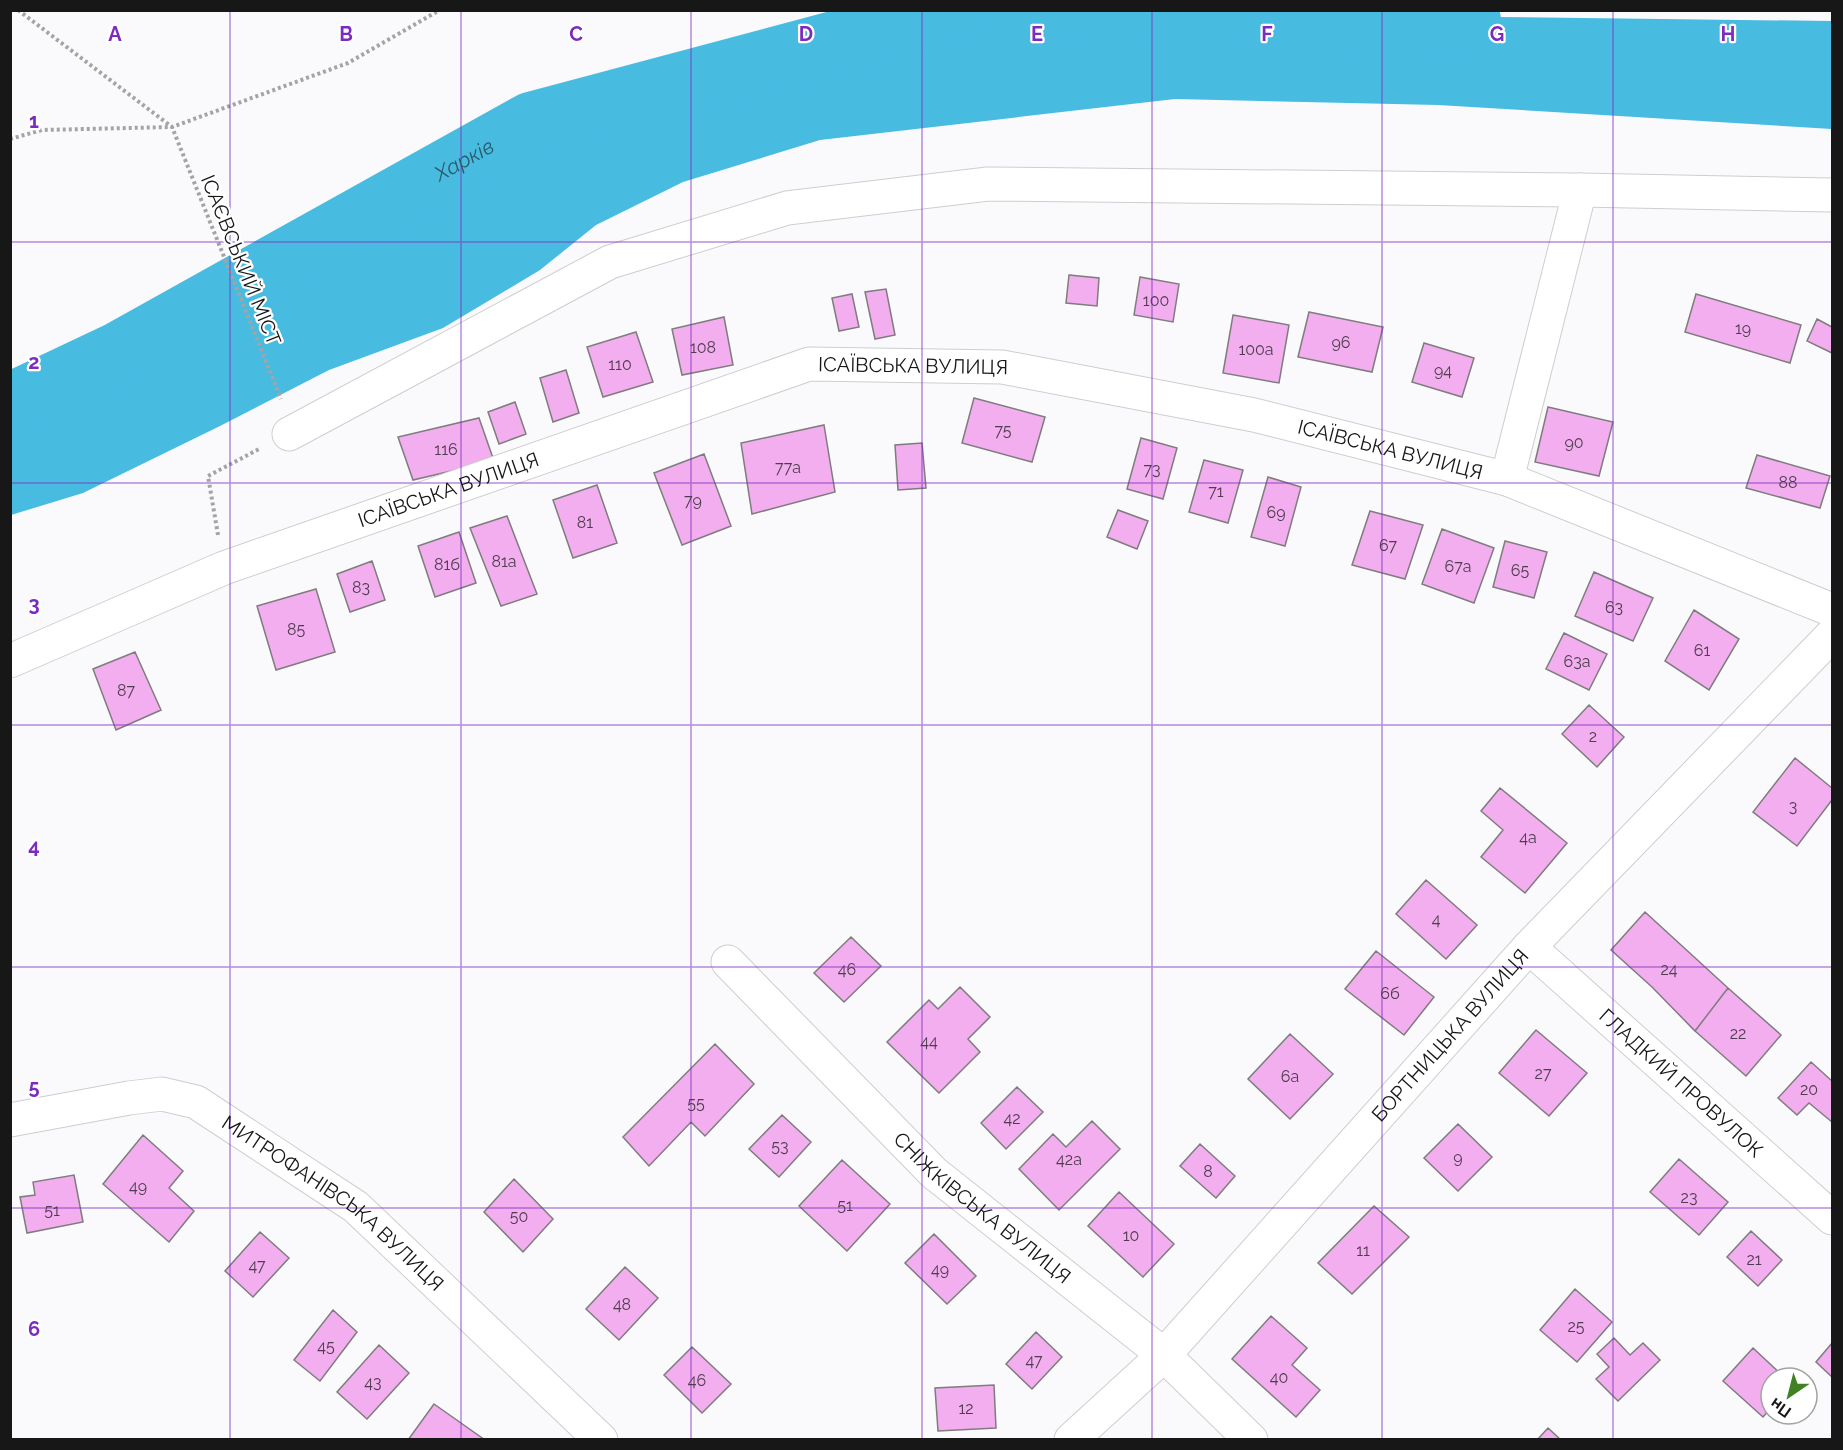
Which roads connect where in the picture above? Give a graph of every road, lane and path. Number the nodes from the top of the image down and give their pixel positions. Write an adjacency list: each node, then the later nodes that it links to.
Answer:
1 (18, 10): 3 (path)
2 (440, 10): 3 (path)
3 (172, 127): 4 (path); 7 (path, ІСАЄВСЬКИЙ МІСТ)
4 (10, 139)
5 (1580, 190): 6 (street); 7 (street); 8 (street)
6 (1833, 195)
7 (286, 419): 9 (path)
8 (1507, 479): 9 (street, ІСАЇВСЬКА ВУЛИЦЯ); 10 (street, ІСАЇВСЬКА ВУЛИЦЯ)
9 (224, 568): 12 (street, ІСАЇВСЬКА ВУЛИЦЯ)
10 (1833, 610)
11 (1833, 635): 13 (street, БОРТНИЦЬКА ВУЛИЦЯ)
12 (10, 661)
13 (1529, 947): 16 (street, ГЛАДКИЙ ПРОВУЛОК); 17 (street, БОРТНИЦЬКА ВУЛИЦЯ)
14 (729, 962): 17 (street, СНІЖКІВСЬКА ВУЛИЦЯ)
15 (10, 1119): 18 (street, МИТРОФАНІВСЬКА ВУЛИЦЯ)
16 (1833, 1218)
17 (1164, 1355): 19 (street, БОРТНИЦЬКА ВУЛИЦЯ); 20 (street, СНІЖКІВСЬКА ВУЛИЦЯ)
18 (601, 1440)
19 (1071, 1440)
20 (1251, 1440)

